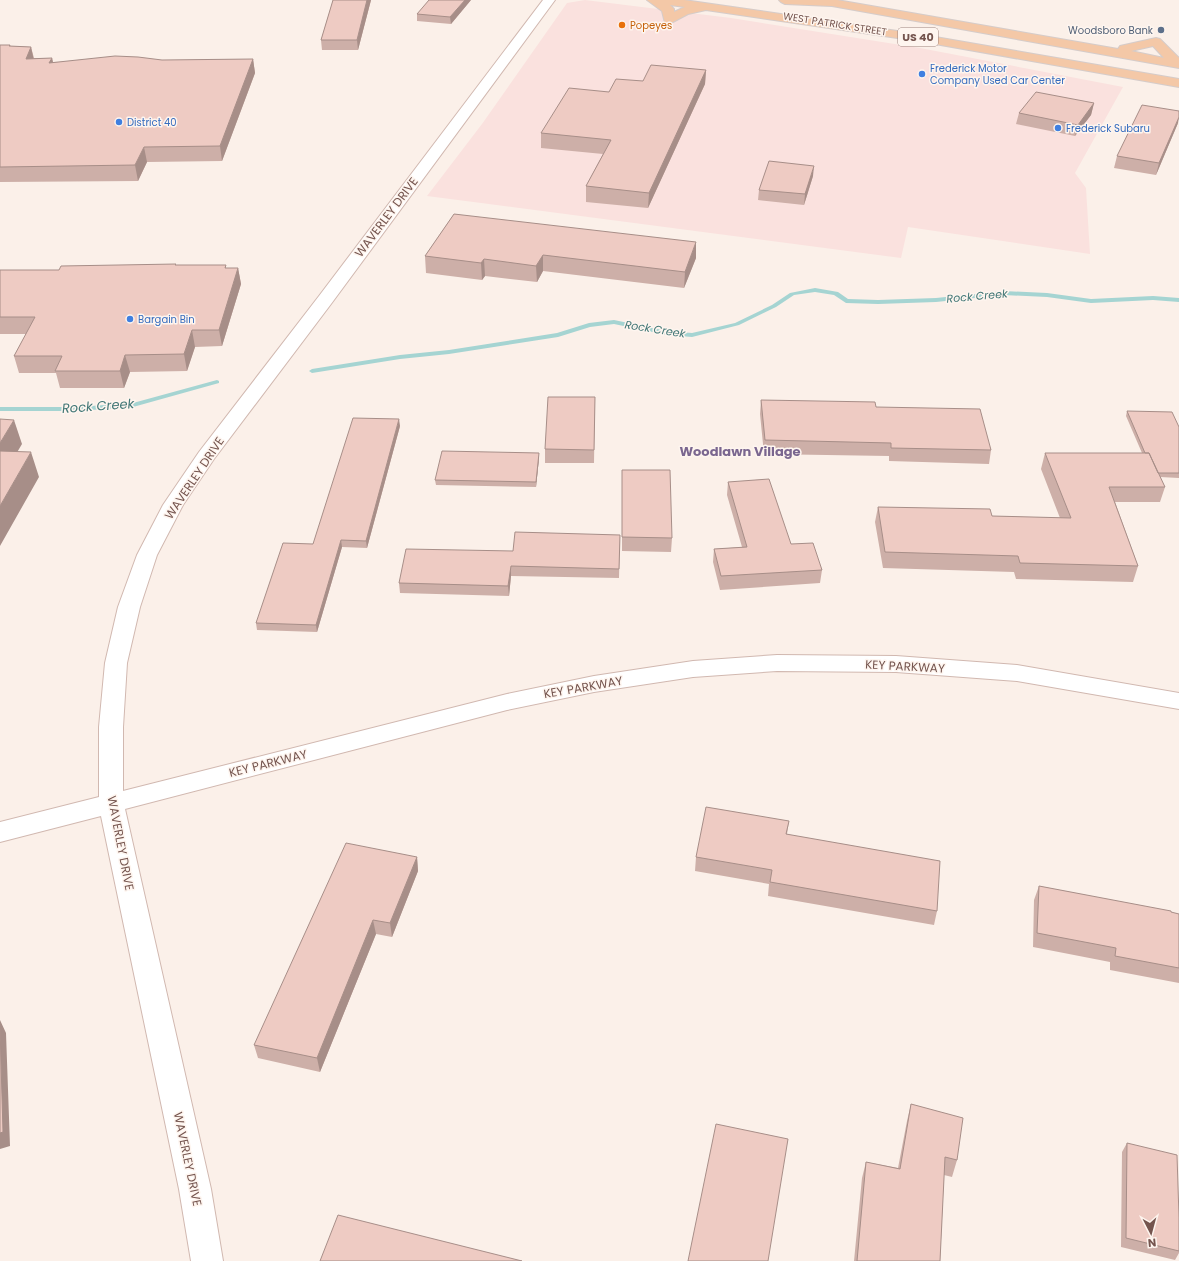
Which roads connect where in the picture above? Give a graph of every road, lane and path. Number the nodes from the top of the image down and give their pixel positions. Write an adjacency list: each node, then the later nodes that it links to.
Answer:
1 (548, 0): 11 (street, WAVERLEY DRIVE)
2 (653, 0): 7 (main road)
3 (656, 0): 7 (main road, WEST PATRICK STREET / US 40)
4 (816, 0): 6 (main road, WEST PATRICK STREET / US 40)
5 (774, 3): 6 (main road); 7 (main road, WEST PATRICK STREET / US 40); 9 (main road, WEST PATRICK STREET / US 40)
6 (834, 3): 8 (main road, WEST PATRICK STREET / US 40)
7 (712, 6)
8 (1178, 64)
9 (1179, 83)
10 (1179, 701): 11 (street, KEY PARKWAY)
11 (111, 804): 12 (street, KEY PARKWAY); 13 (street, WAVERLEY DRIVE)
12 (0, 832)
13 (207, 1261)

